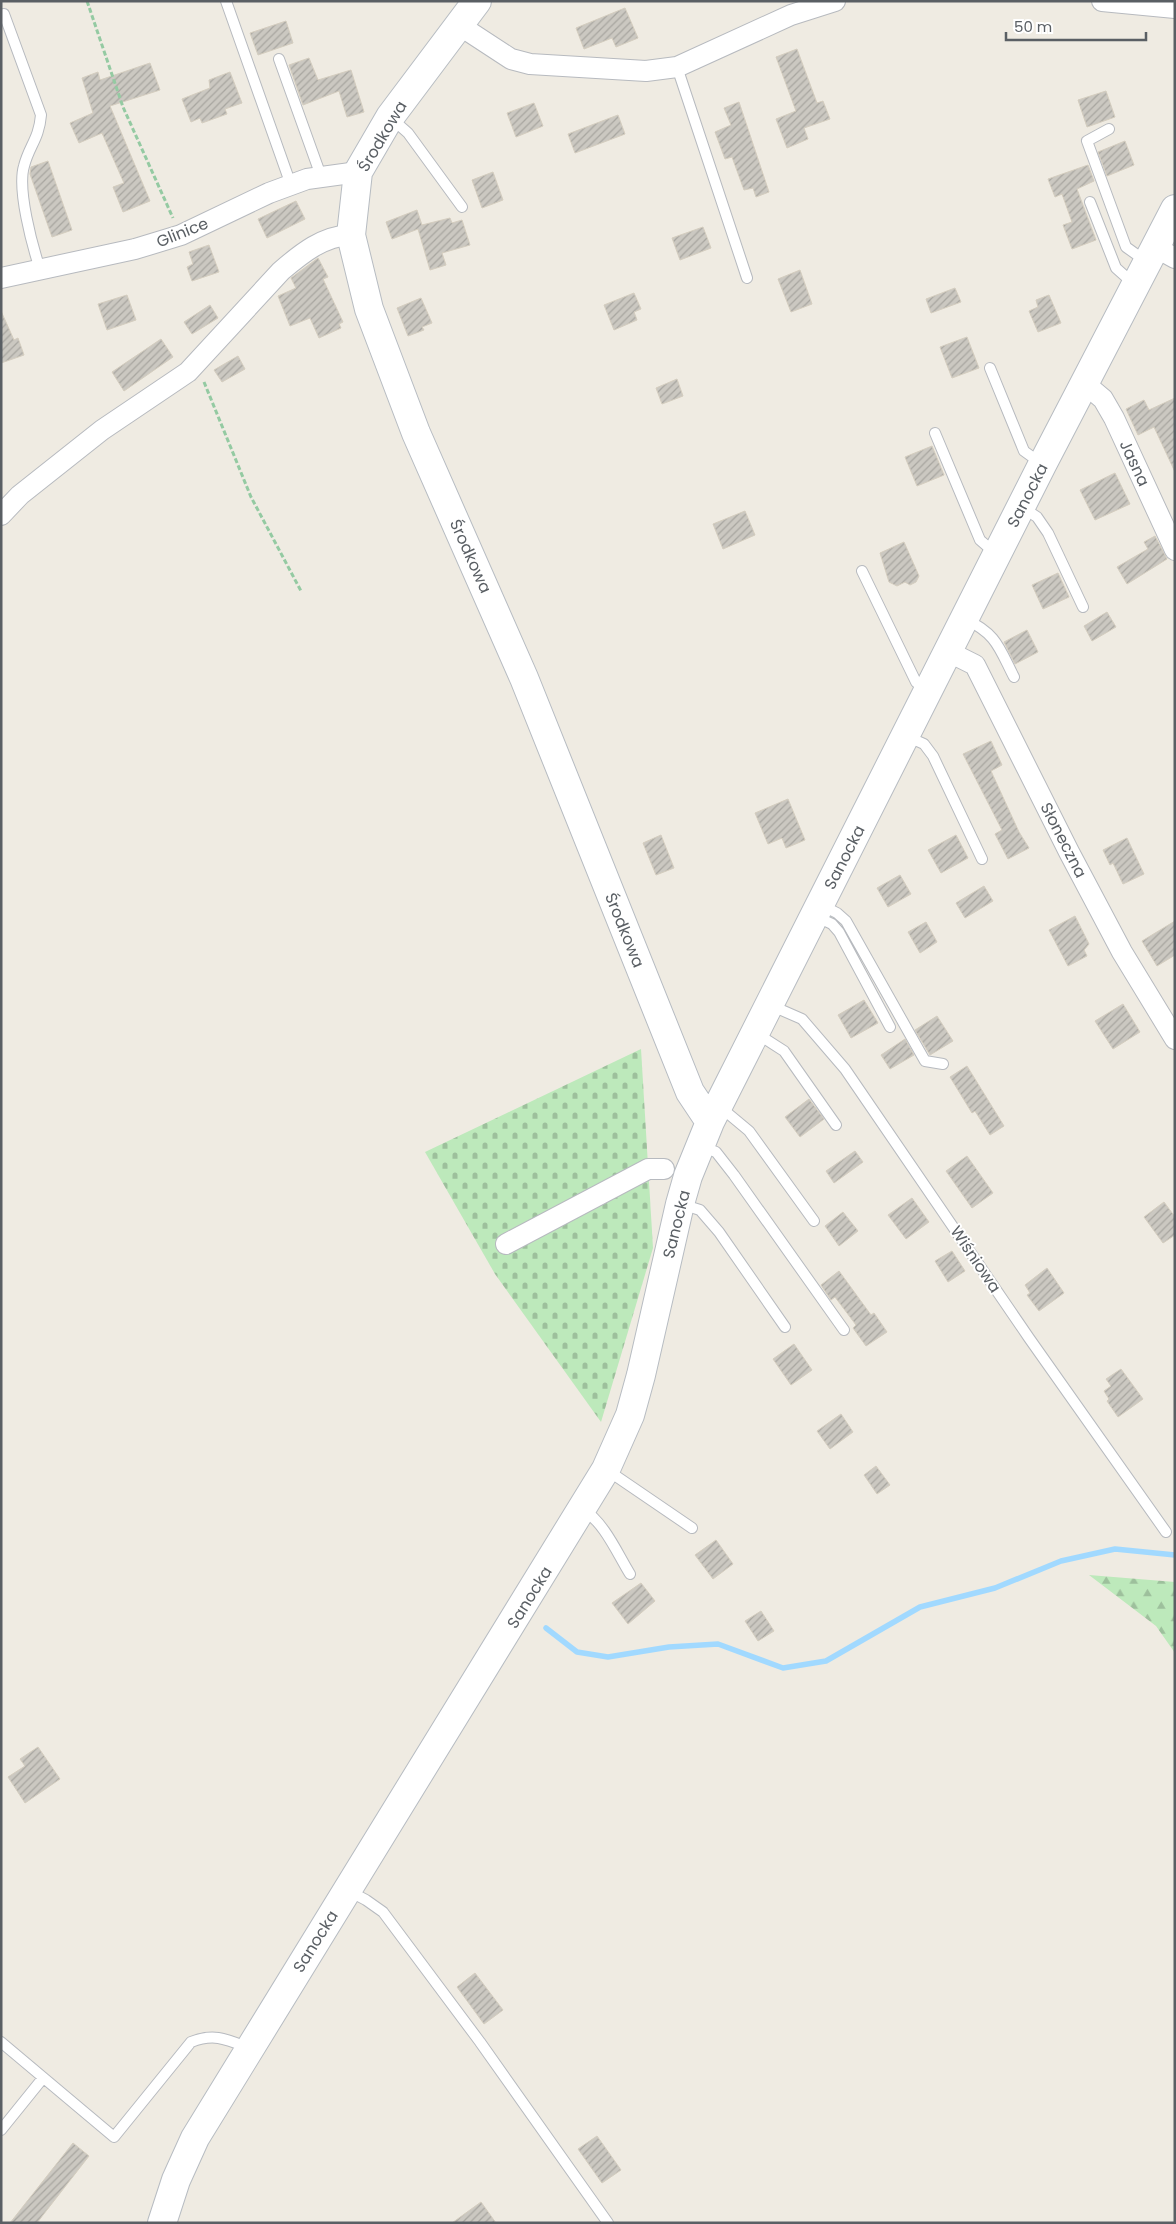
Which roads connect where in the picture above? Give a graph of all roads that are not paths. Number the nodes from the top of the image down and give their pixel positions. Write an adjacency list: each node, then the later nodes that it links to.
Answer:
1 (226, 1): 14 (lane)
2 (477, 1): 7 (street, Środkowa)
3 (835, 1): 9 (street)
4 (1111, 2): 5 (street)
5 (1175, 8)
6 (4, 14): 20 (lane)
7 (458, 25): 9 (street); 10 (street, Środkowa)
8 (280, 59): 13 (lane)
9 (677, 67): 22 (lane)
10 (390, 117): 12 (street, Środkowa); 16 (lane)
11 (1109, 129): 19 (lane)
12 (358, 172): 13 (street, Glinice); 18 (street, Środkowa)
13 (321, 176): 14 (street, Glinice)
14 (291, 185): 20 (street, Glinice)
15 (1090, 202): 19 (lane)
16 (462, 207)
17 (1175, 209): 19 (street, Sanocka)
18 (351, 235): 28 (street); 45 (street, Środkowa)
19 (1153, 263): 24 (street, Sanocka)
20 (40, 269): 21 (street, Glinice)
21 (1, 278)
22 (747, 278)
23 (990, 368): 26 (lane)
24 (1084, 383): 26 (street, Sanocka); 29 (street, Jasna)
25 (935, 433): 30 (lane)
26 (1042, 465): 27 (street, Sanocka)
27 (1021, 507): 30 (street, Sanocka); 32 (lane)
28 (1, 515)
29 (1175, 550)
30 (997, 554): 33 (street, Sanocka)
31 (862, 571): 36 (lane)
32 (1083, 607)
33 (964, 619): 34 (street, Sanocka); 35 (lane)
34 (948, 651): 36 (street, Sanocka); 43 (street, Słoneczna)
35 (1014, 677)
36 (928, 691): 37 (street, Sanocka)
37 (905, 735): 38 (lane); 39 (street, Sanocka)
38 (982, 859)
39 (817, 910): 40 (street, Sanocka); 41 (lane); 44 (lane)
40 (769, 1004): 42 (street, Sanocka); 56 (lane, Wiśniowa)
41 (890, 1027)
42 (755, 1032): 45 (street, Sanocka); 46 (lane)
43 (1175, 1039)
44 (943, 1064)
45 (709, 1124): 48 (street, Sanocka); 49 (lane); 52 (lane)
46 (836, 1125)
47 (664, 1169): 50 (street)
48 (680, 1204): 51 (lane); 53 (street, Sanocka)
49 (814, 1222)
50 (506, 1244)
51 (785, 1327)
52 (844, 1330)
53 (606, 1469): 54 (street, Sanocka); 55 (lane)
54 (583, 1509): 57 (lane); 58 (street, Sanocka)
55 (692, 1528)
56 (1166, 1532)
57 (630, 1574)
58 (346, 1890): 60 (street, Sanocka); 64 (lane)
59 (1, 2042): 61 (lane)
60 (250, 2048): 61 (lane); 63 (street, Sanocka)
61 (43, 2078): 62 (lane)
62 (1, 2130)
63 (162, 2223)
64 (608, 2223)

